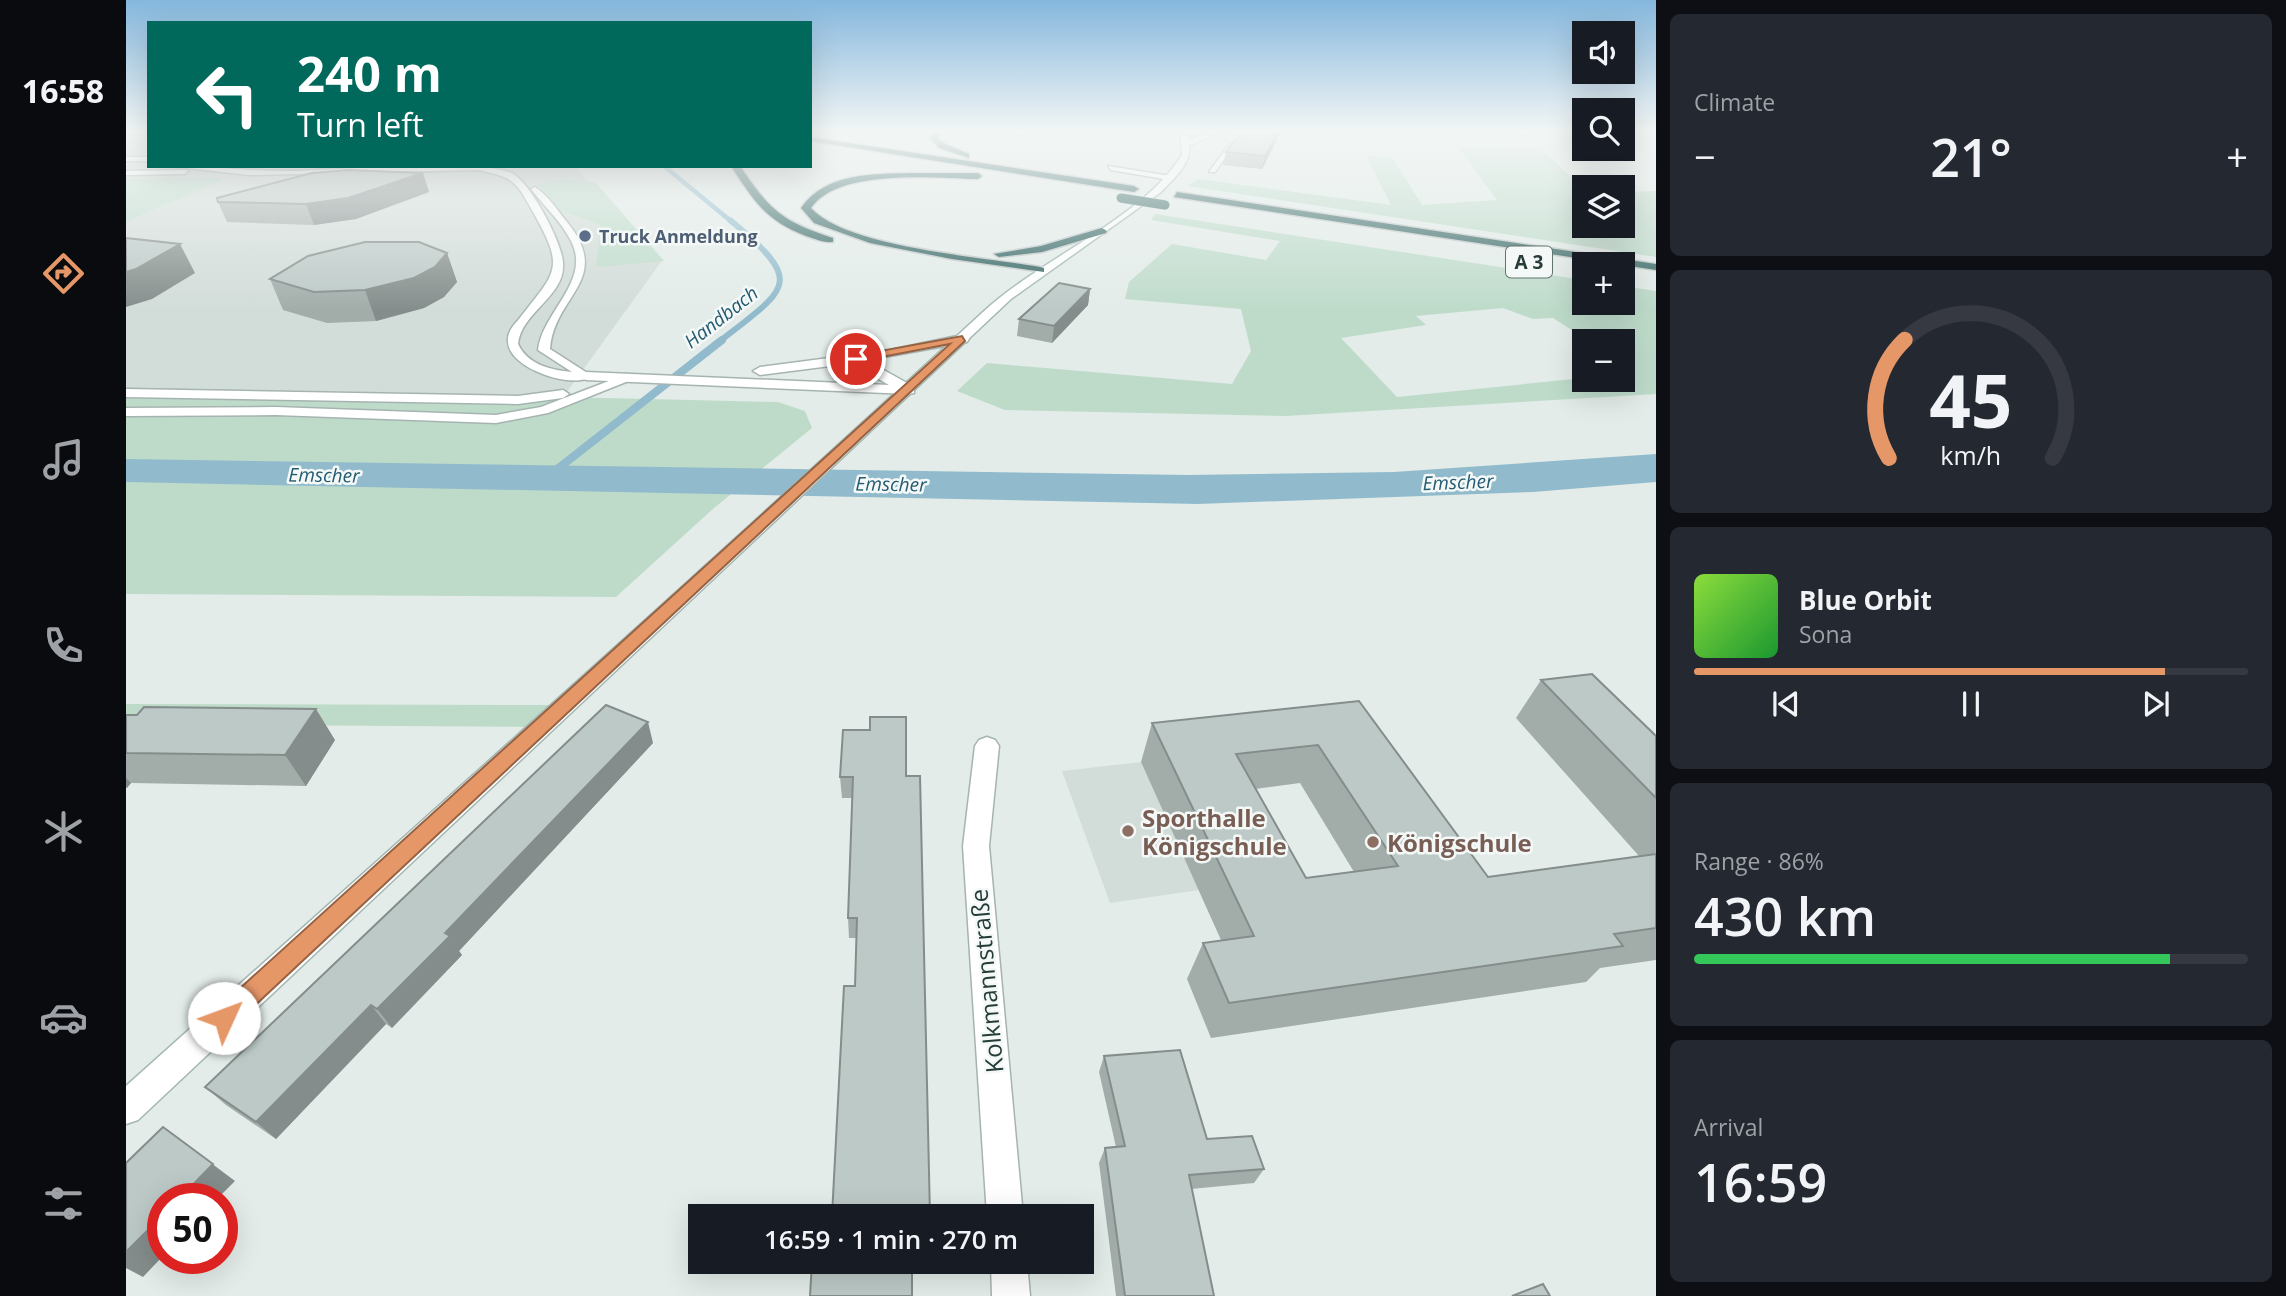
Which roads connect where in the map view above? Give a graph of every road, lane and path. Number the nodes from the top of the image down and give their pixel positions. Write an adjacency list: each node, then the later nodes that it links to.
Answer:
1 (521, 190): 16 (lane)
2 (537, 190): 16 (lane)
3 (751, 190): 13 (highway)
4 (822, 190): 10 (highway)
5 (1072, 190): 8 (highway, bridge)
6 (1145, 190): 11 (highway, A 3)
7 (1154, 190): 9 (main road)
8 (1272, 222)
9 (1102, 231): 10 (highway); 12 (main road)
10 (967, 256): 12 (highway)
11 (1656, 267)
12 (1040, 270): 13 (main road)
13 (1025, 281): 14 (main road)
14 (962, 339): 15 (main road); 20 (main road)
15 (794, 368): 19 (main road); 20 (main road)
16 (586, 376): 17 (main road)
17 (605, 377): 18 (main road); 21 (lane)
18 (628, 378): 19 (main road); 22 (lane)
19 (711, 379): 20 (main road)
20 (909, 390): 24 (main road)
21 (126, 393)
22 (126, 412)
23 (987, 746): 25 (main road, Kolkmannstraße)
24 (126, 1108)
25 (1004, 1204)
26 (1010, 1274): 27 (main road)
27 (1011, 1296)

